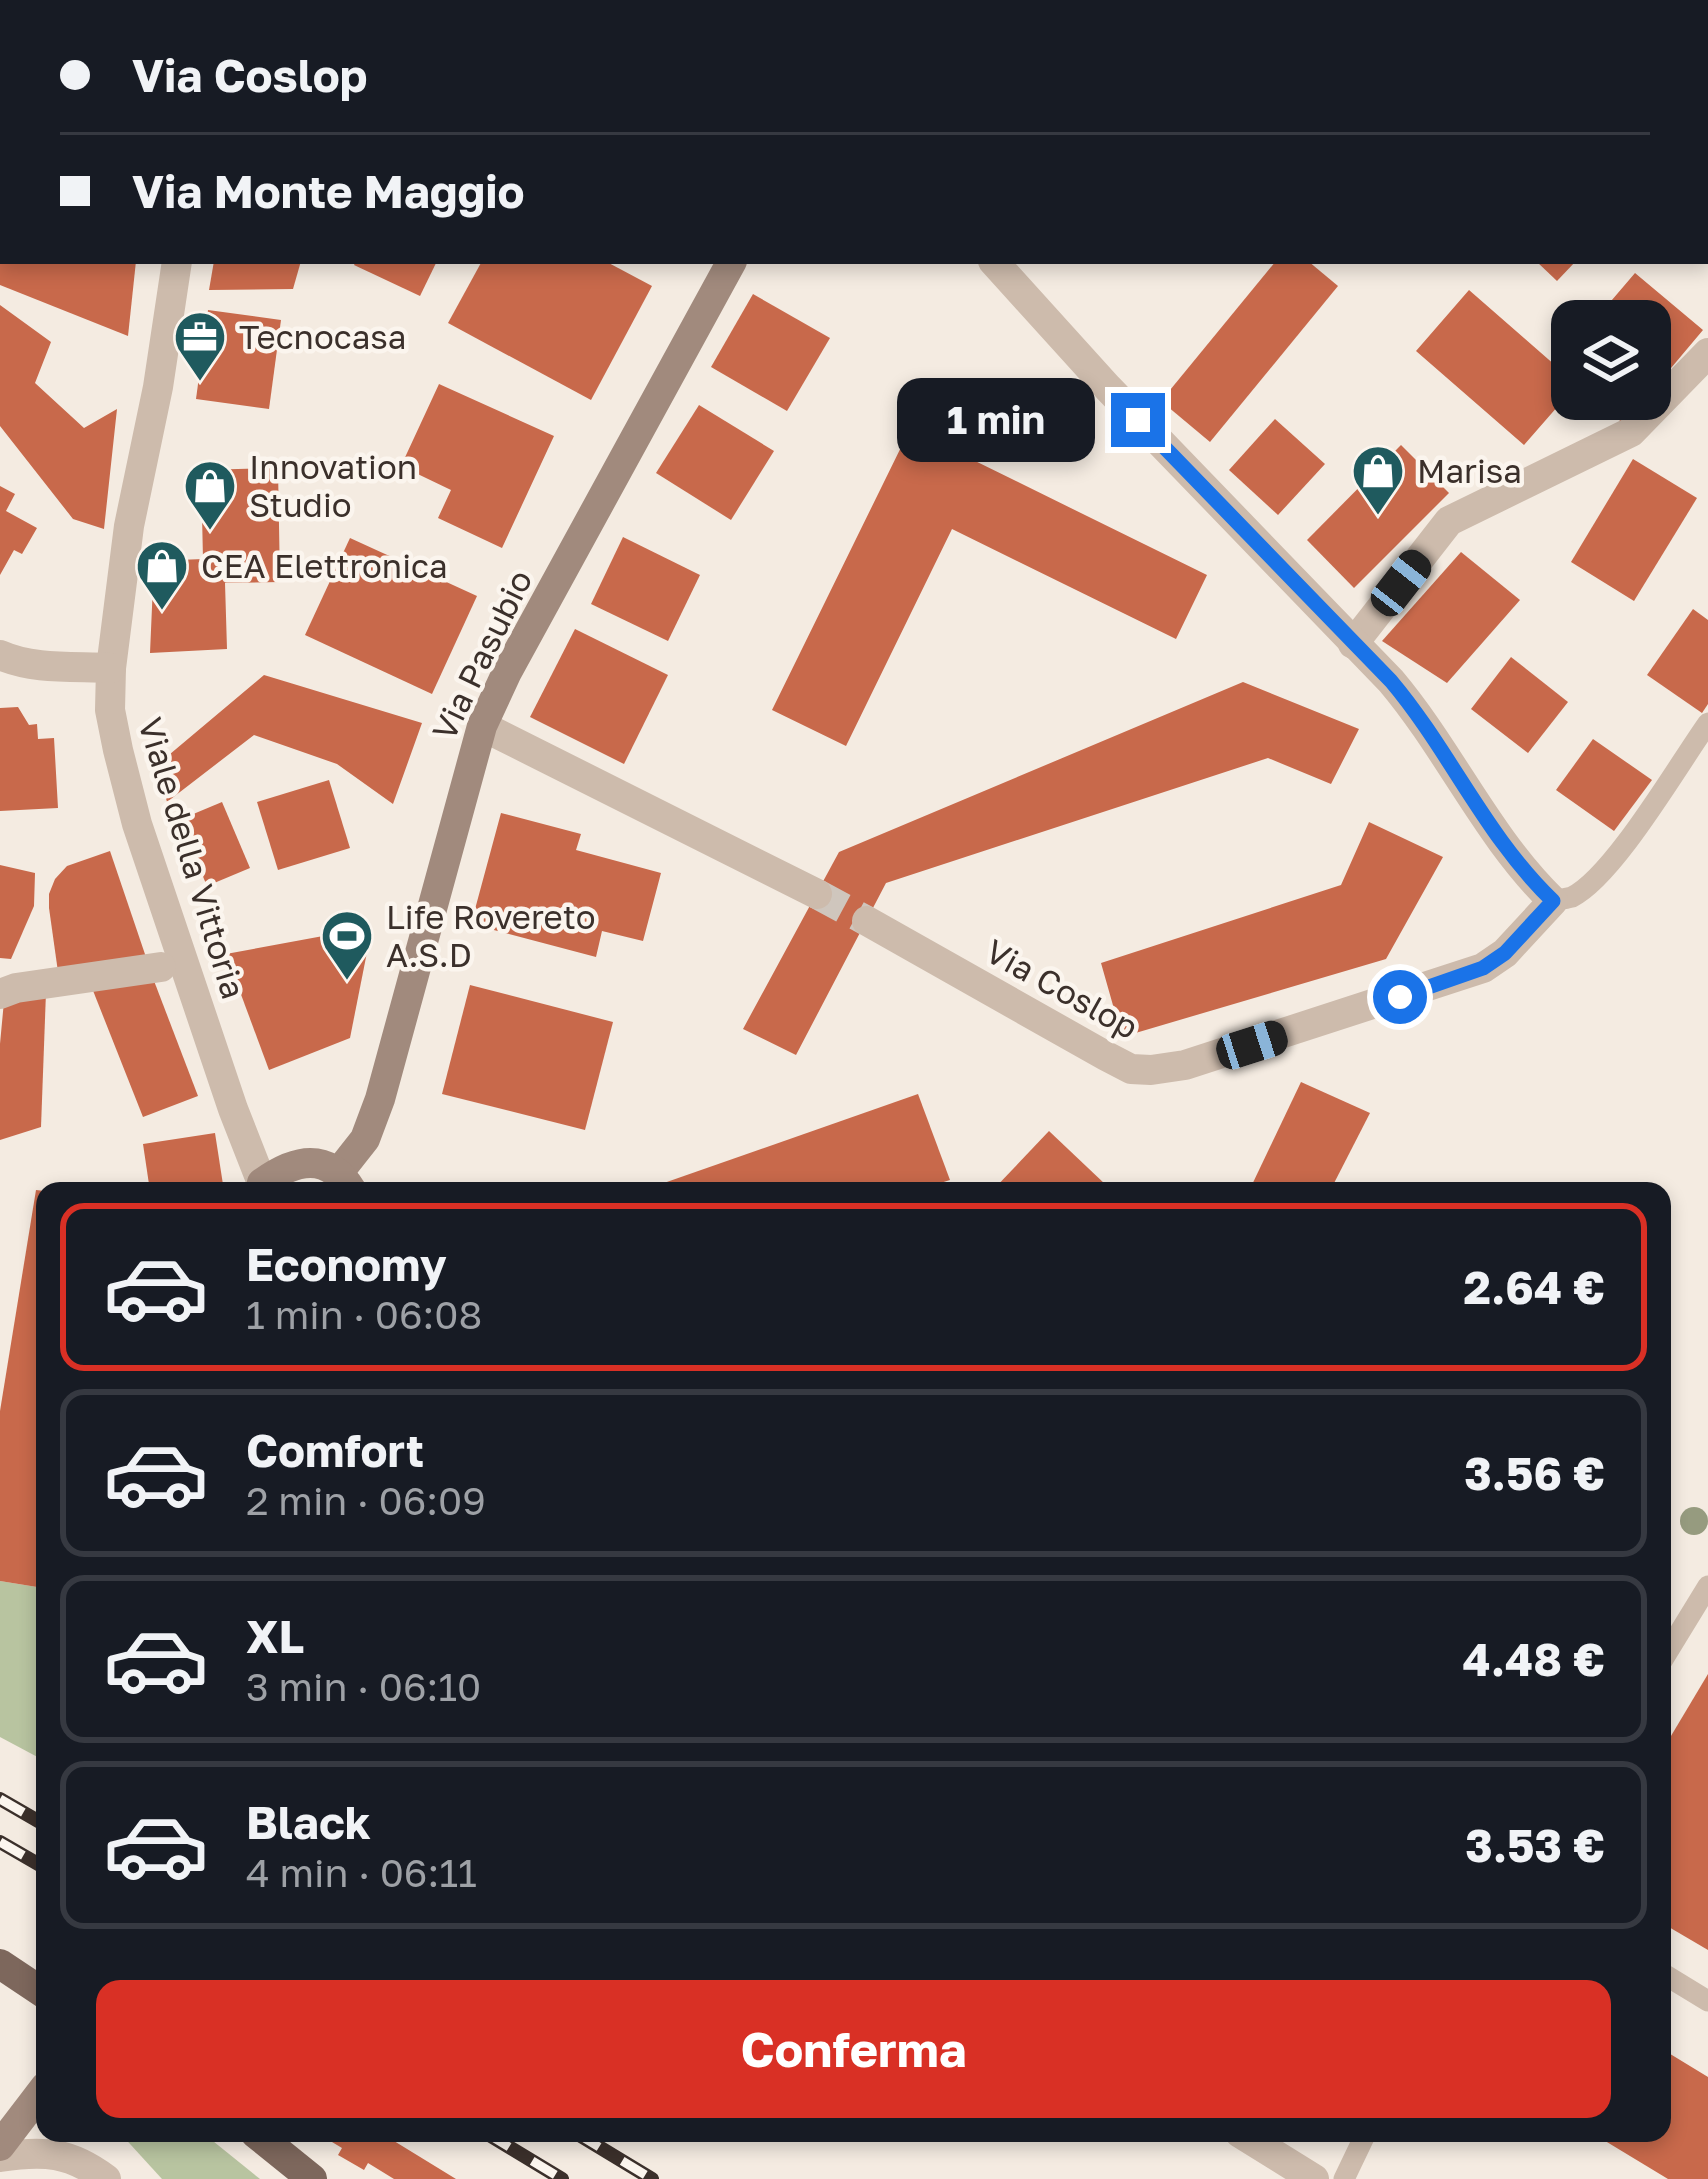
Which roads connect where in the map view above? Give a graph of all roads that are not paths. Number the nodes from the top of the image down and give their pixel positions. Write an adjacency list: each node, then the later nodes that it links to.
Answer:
1 (177, 264): 7 (street, Viale della Vittoria)
2 (730, 264): 9 (street, Via Pasubio)
3 (996, 264): 5 (street)
4 (1708, 352): 5 (street)
5 (1353, 644): 11 (street)
6 (0, 655): 7 (street)
7 (111, 668): 15 (street, Viale della Vittoria)
8 (1708, 723): 11 (lane)
9 (482, 726): 10 (street); 17 (street, Via Pasubio)
10 (817, 894)
11 (1553, 901): 12 (street, Via Coslop)
12 (867, 921)
13 (161, 968): 14 (street)
14 (0, 994)
15 (259, 1182)
16 (267, 1182): 17 (street)
17 (345, 1182)
18 (1708, 1586): 19 (lane)
19 (1671, 1646)
20 (1, 1969): 22 (main road)
21 (1671, 1978): 23 (lane)
22 (36, 1989)
23 (1708, 2001)
24 (36, 2099): 28 (street)
25 (266, 2142): 31 (main road)
26 (1254, 2142): 32 (street)
27 (1362, 2142): 33 (lane)
28 (0, 2146)
29 (0, 2157): 30 (street)
30 (106, 2179)
31 (312, 2179)
32 (1314, 2179)
33 (1344, 2179)

